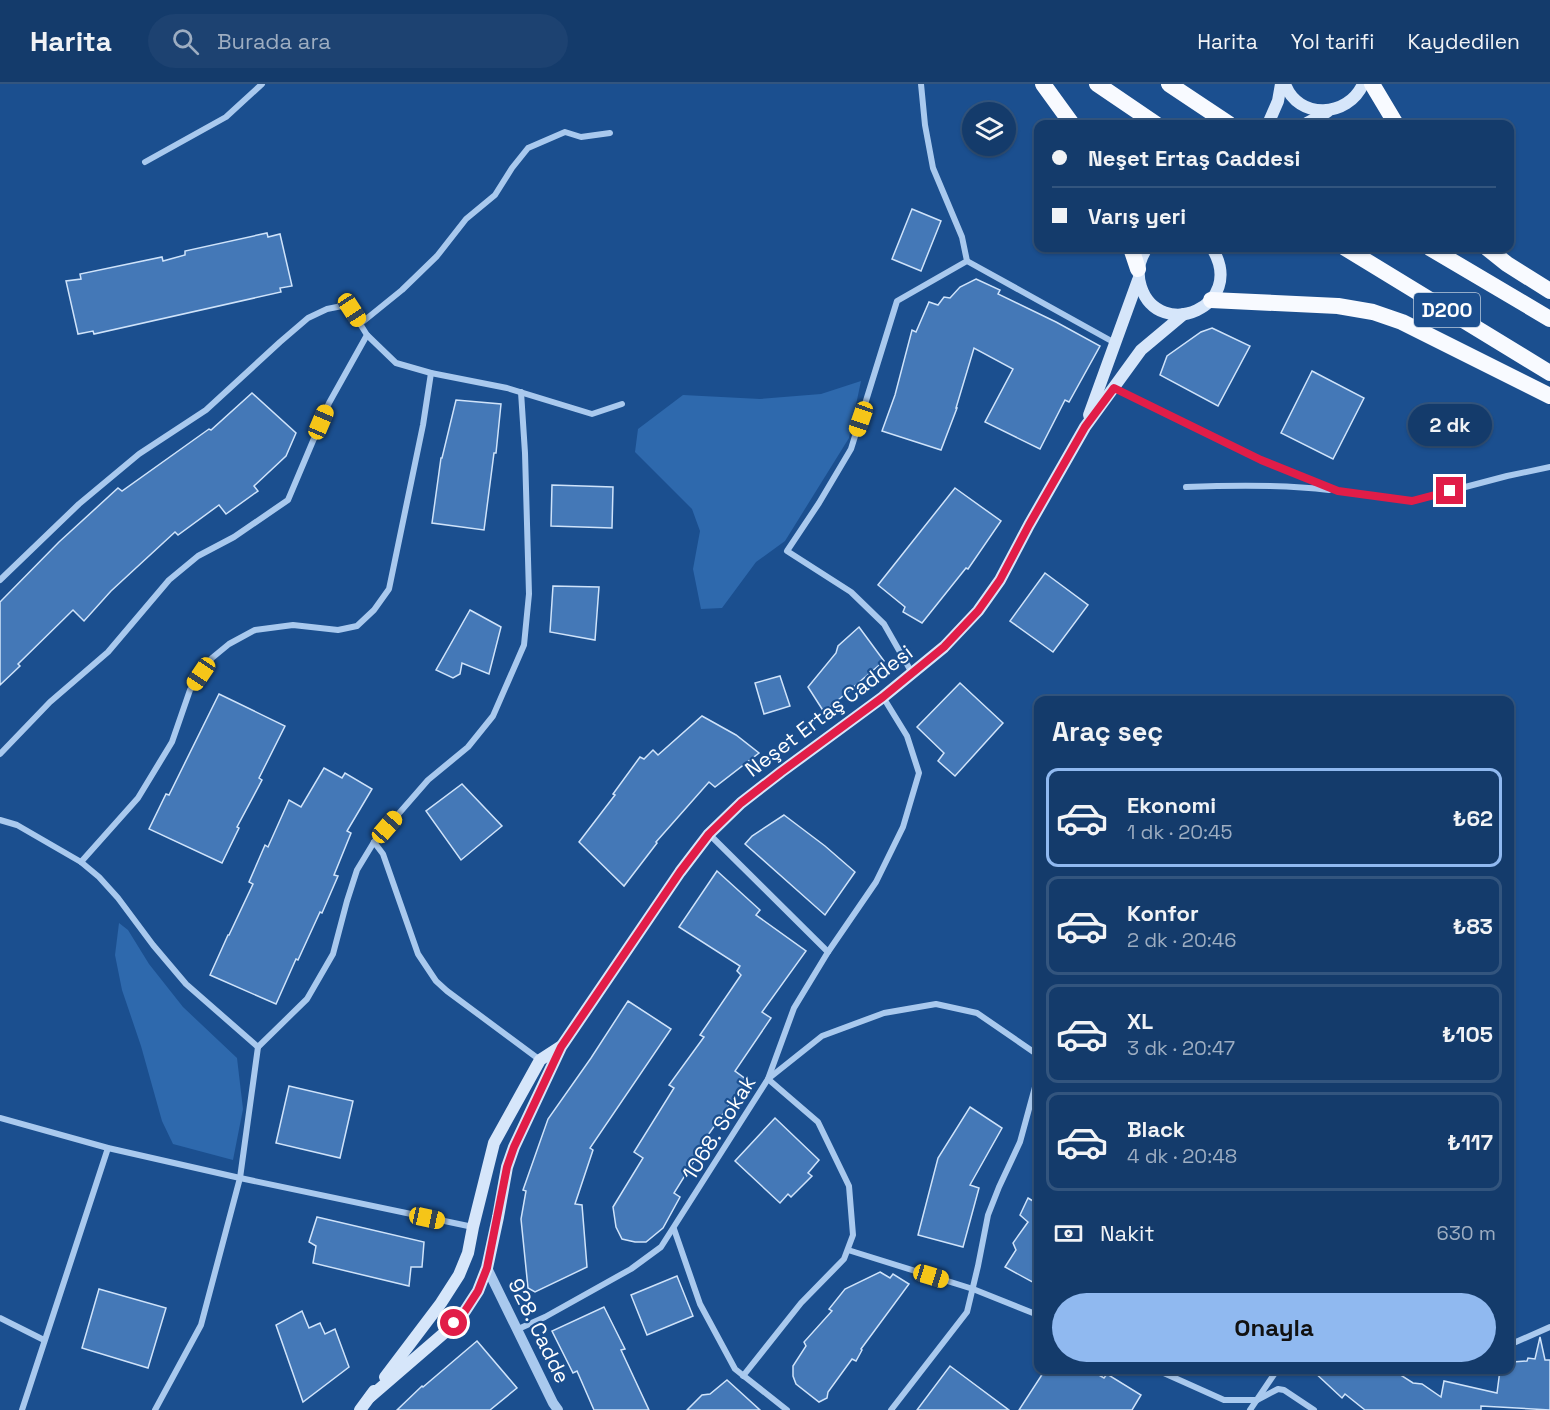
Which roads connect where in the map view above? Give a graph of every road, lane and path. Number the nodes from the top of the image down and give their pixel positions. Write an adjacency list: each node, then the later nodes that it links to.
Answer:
1 (262, 84): 17 (street)
2 (921, 84): 24 (street)
3 (1042, 84): 10 (highway)
4 (1097, 84): 11 (highway)
5 (1169, 84): 12 (highway)
6 (1283, 84): 9 (main road); 13 (main road)
7 (1363, 84): 9 (main road)
8 (1372, 84): 15 (highway)
9 (1331, 110): 14 (main road)
10 (1069, 120)
11 (1150, 120)
12 (1223, 120)
13 (1270, 120)
14 (1312, 120)
15 (1394, 120)
16 (610, 133): 30 (street)
17 (144, 162)
18 (1132, 252): 25 (highway)
19 (1144, 252): 25 (main road, Neşet Ertaş Caddesi)
20 (1217, 252): 27 (main road)
21 (1352, 252): 34 (highway, D200)
22 (1437, 252): 29 (highway, D200)
23 (1491, 252): 26 (highway)
24 (967, 261): 32 (street); 44 (street)
25 (1138, 275): 28 (main road); 32 (main road, Neşet Ertaş Caddesi)
26 (1550, 291)
27 (1211, 300): 28 (main road, Neşet Ertaş Caddesi); 37 (highway)
28 (1184, 314): 35 (main road, Neşet Ertaş Caddesi)
29 (1550, 319)
30 (360, 324): 31 (street); 43 (street)
31 (367, 335): 33 (street); 46 (street)
32 (1114, 343): 39 (main road, Neşet Ertaş Caddesi)
33 (431, 373): 36 (street); 50 (street)
34 (1550, 373)
35 (1114, 388): 39 (main road, Neşet Ertaş Caddesi); 42 (street)
36 (521, 392): 38 (street); 49 (street)
37 (1550, 396)
38 (622, 404)
39 (1085, 427): 44 (main road, Neşet Ertaş Caddesi)
40 (1550, 467): 42 (street)
41 (1186, 487): 42 (street)
42 (1338, 491)
43 (0, 580)
44 (912, 673): 45 (main road, Neşet Ertaş Caddesi)
45 (883, 697): 48 (main road, Neşet Ertaş Caddesi); 51 (street)
46 (0, 754)
47 (0, 820): 50 (street)
48 (709, 834): 51 (street); 53 (main road, Neşet Ertaş Caddesi)
49 (374, 842): 52 (street); 55 (street)
50 (81, 862): 52 (street)
51 (828, 952): 56 (street)
52 (258, 1047): 60 (street)
53 (561, 1047): 55 (main road, Neşet Ertaş Caddesi); 65 (main road, Neşet Ertaş Caddesi)
54 (1034, 1052): 56 (street, 1068. Sokak)
55 (540, 1060): 61 (main road, Neşet Ertaş Caddesi)
56 (768, 1079): 62 (street, 1068. Sokak); 64 (street)
57 (1034, 1091): 66 (street)
58 (0, 1119): 59 (street)
59 (108, 1148): 60 (street); 71 (street)
60 (240, 1178): 61 (street); 79 (street)
61 (473, 1227): 63 (main road, Neşet Ertaş Caddesi)
62 (674, 1229): 70 (street, 1068. Sokak); 75 (street)
63 (470, 1241): 65 (main road); 76 (main road, Neşet Ertaş Caddesi)
64 (848, 1250): 66 (street); 75 (street)
65 (487, 1268): 70 (street, 928. Cadde); 76 (main road, Neşet Ertaş Caddesi)
66 (973, 1289): 67 (street); 83 (street)
67 (1034, 1313)
68 (0, 1318): 71 (street)
69 (1550, 1327): 72 (street)
70 (516, 1330): 81 (street, 928. Cadde)
71 (44, 1340): 78 (street)
72 (1514, 1343)
73 (1166, 1374): 77 (street)
74 (1274, 1374): 77 (street)
75 (743, 1376): 82 (street)
76 (370, 1397): 80 (main road, Neşet Ertaş Caddesi)
77 (1257, 1400): 84 (street); 85 (street)
78 (22, 1410)
79 (155, 1410)
80 (360, 1410)
81 (558, 1410)
82 (787, 1410)
83 (891, 1410)
84 (1250, 1410)
85 (1314, 1410)

